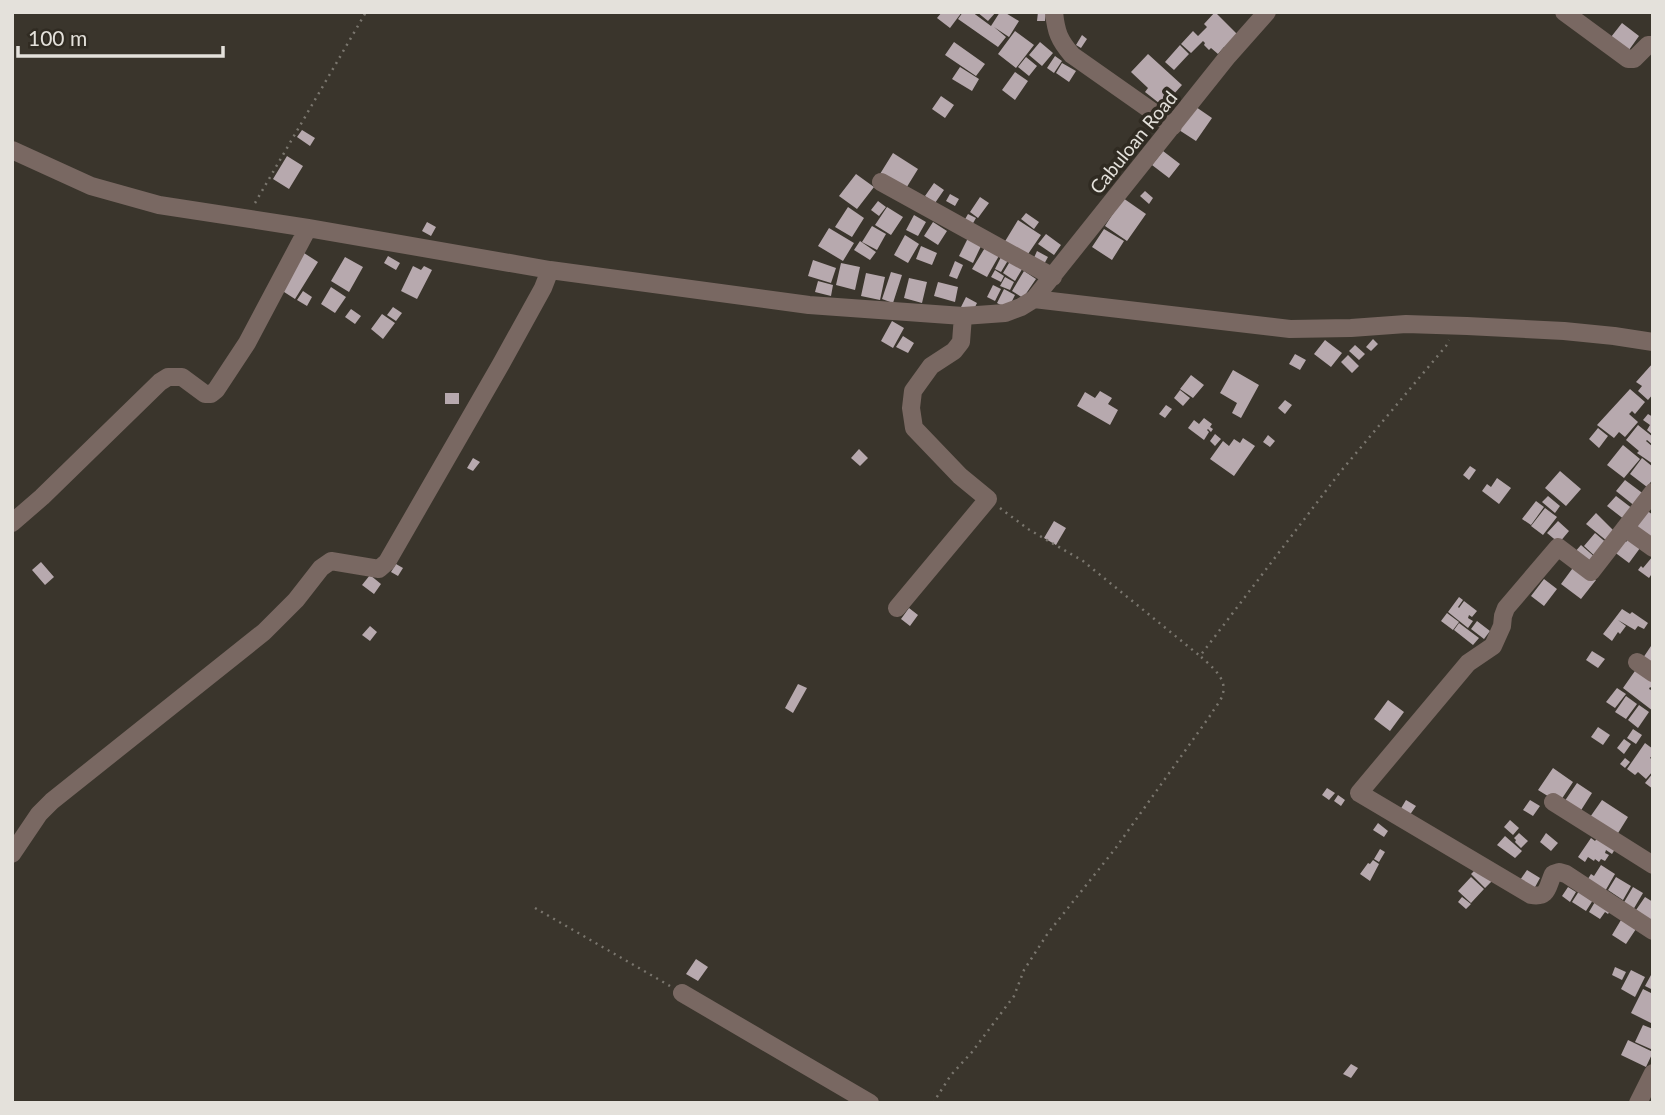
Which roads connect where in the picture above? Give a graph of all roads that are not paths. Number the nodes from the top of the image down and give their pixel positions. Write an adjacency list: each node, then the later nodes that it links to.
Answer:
1 (1054, 12): 5 (street)
2 (1268, 12): 5 (street, Cabuloan Road)
3 (1564, 12): 4 (street)
4 (1653, 46)
5 (1172, 126): 10 (street, Cabuloan Road)
6 (12, 150): 8 (street)
7 (881, 182): 10 (street)
8 (308, 228): 9 (street); 15 (street)
9 (550, 270): 12 (street); 22 (street)
10 (1053, 277): 11 (street, Cabuloan Road)
11 (1034, 299): 12 (street); 13 (street)
12 (963, 316): 18 (street)
13 (1653, 342)
14 (1653, 492): 16 (street)
15 (12, 523)
16 (1625, 528): 17 (street); 24 (street)
17 (1653, 548)
18 (897, 608)
19 (1637, 662): 20 (street)
20 (1653, 673)
21 (1553, 802): 23 (street)
22 (12, 855)
23 (1653, 865)
24 (1653, 930)
25 (682, 993): 27 (street)
26 (1652, 1077): 28 (street)
27 (870, 1103)
28 (1638, 1103)

